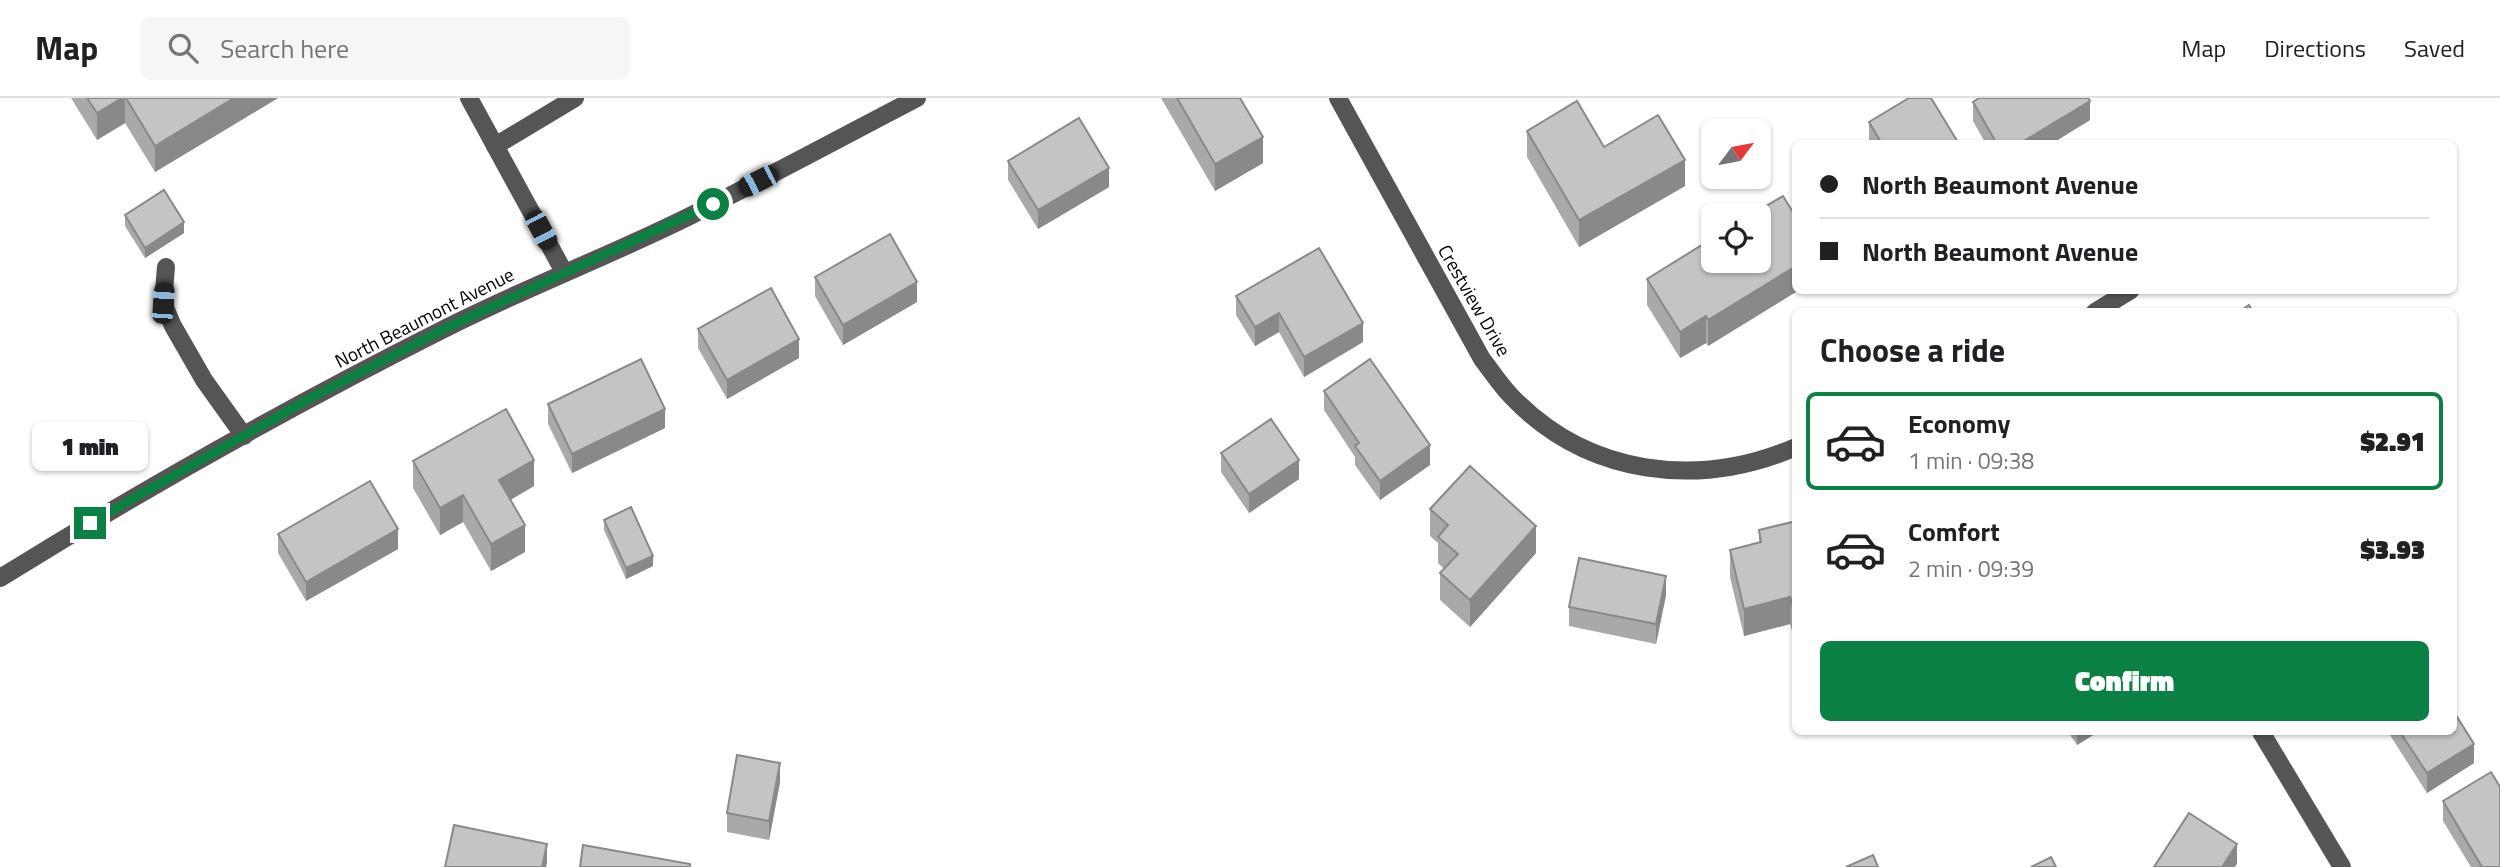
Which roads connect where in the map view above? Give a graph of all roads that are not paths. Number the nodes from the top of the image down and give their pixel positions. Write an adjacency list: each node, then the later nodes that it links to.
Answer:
1 (469, 98): 5 (street)
2 (575, 98): 5 (street)
3 (917, 98): 7 (street, North Beaumont Avenue)
4 (1338, 98): 11 (street, Crestview Drive)
5 (495, 146): 7 (street)
6 (166, 267): 10 (street)
7 (564, 272): 10 (street, North Beaumont Avenue)
8 (2124, 294): 9 (street)
9 (2102, 308)
10 (244, 436): 12 (street, North Beaumont Avenue)
11 (1792, 448)
12 (0, 578)
13 (2263, 735): 14 (street)
14 (2342, 867)

